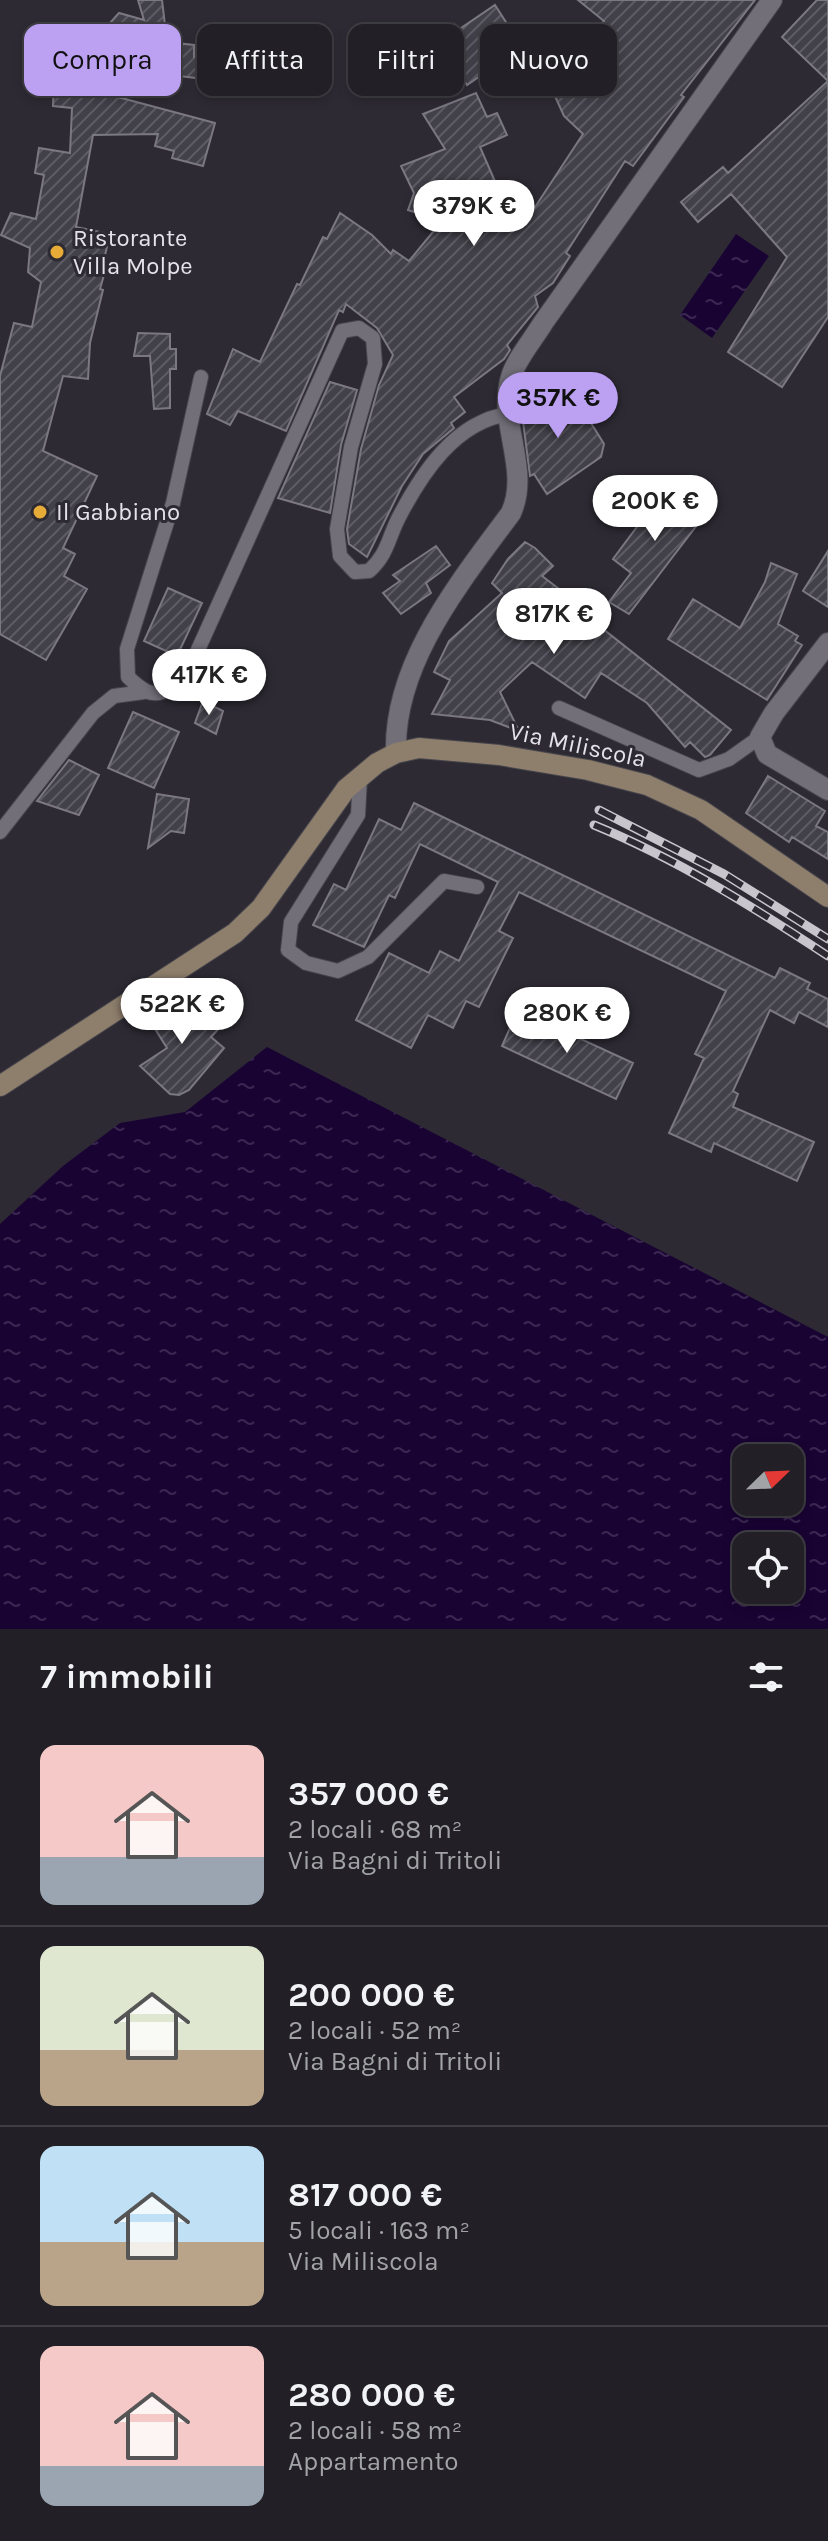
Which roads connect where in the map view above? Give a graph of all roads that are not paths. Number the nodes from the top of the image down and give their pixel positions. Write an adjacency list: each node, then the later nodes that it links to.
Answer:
1 (772, 0): 3 (street)
2 (201, 377): 5 (lane)
3 (508, 414): 5 (lane); 8 (street)
4 (828, 643): 7 (street)
5 (144, 692): 11 (lane)
6 (559, 708): 7 (lane)
7 (760, 737): 10 (street)
8 (396, 753): 9 (main road, Via Miliscola); 13 (main road, Via Miliscola)
9 (353, 784): 12 (lane); 14 (main road, Via Miliscola)
10 (828, 790)
11 (0, 832)
12 (477, 887)
13 (828, 897)
14 (0, 1086)

